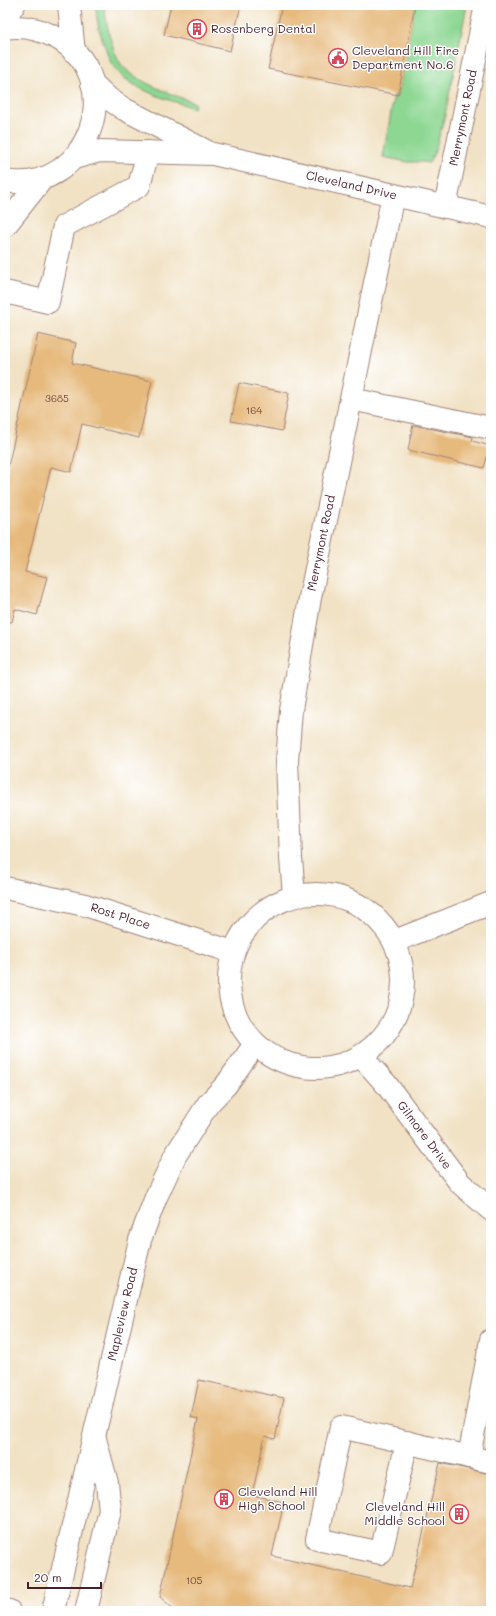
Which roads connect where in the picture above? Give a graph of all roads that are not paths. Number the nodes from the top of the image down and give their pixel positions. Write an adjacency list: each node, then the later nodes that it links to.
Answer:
1 (14, 5): 4 (street)
2 (69, 5): 6 (street)
3 (486, 5): 14 (street, Merrymont Road)
4 (5, 16)
5 (5, 28): 6 (street)
6 (74, 52): 7 (street)
7 (92, 83): 9 (street, Cleveland Drive); 10 (street)
8 (148, 152): 9 (street, Cleveland Drive); 10 (street, Cleveland Drive); 17 (street)
9 (213, 154): 13 (street, Cleveland Drive)
10 (74, 158): 11 (street)
11 (43, 178): 12 (street); 16 (street)
12 (5, 181)
13 (393, 195): 14 (street, Cleveland Drive); 18 (street, Merrymont Road)
14 (445, 207): 15 (street, Cleveland Drive)
15 (491, 217)
16 (5, 226)
17 (5, 292)
18 (351, 399): 19 (street); 21 (street, Merrymont Road)
19 (491, 428)
20 (5, 888): 24 (street, Rost Place)
21 (294, 896): 23 (street); 24 (street)
22 (491, 903): 23 (street)
23 (395, 941): 26 (street)
24 (233, 952): 25 (street)
25 (255, 1044): 26 (street); 29 (street, Mapleview Road)
26 (362, 1057): 27 (street, Gilmore Drive)
27 (491, 1210)
28 (491, 1340): 31 (street)
29 (94, 1436): 35 (street, Mapleview Road); 36 (street)
30 (407, 1442): 30 (street); 31 (street)
31 (469, 1457): 32 (street)
32 (491, 1462)
33 (5, 1610): 34 (street)
34 (9, 1611)
35 (53, 1611)
36 (86, 1611)

